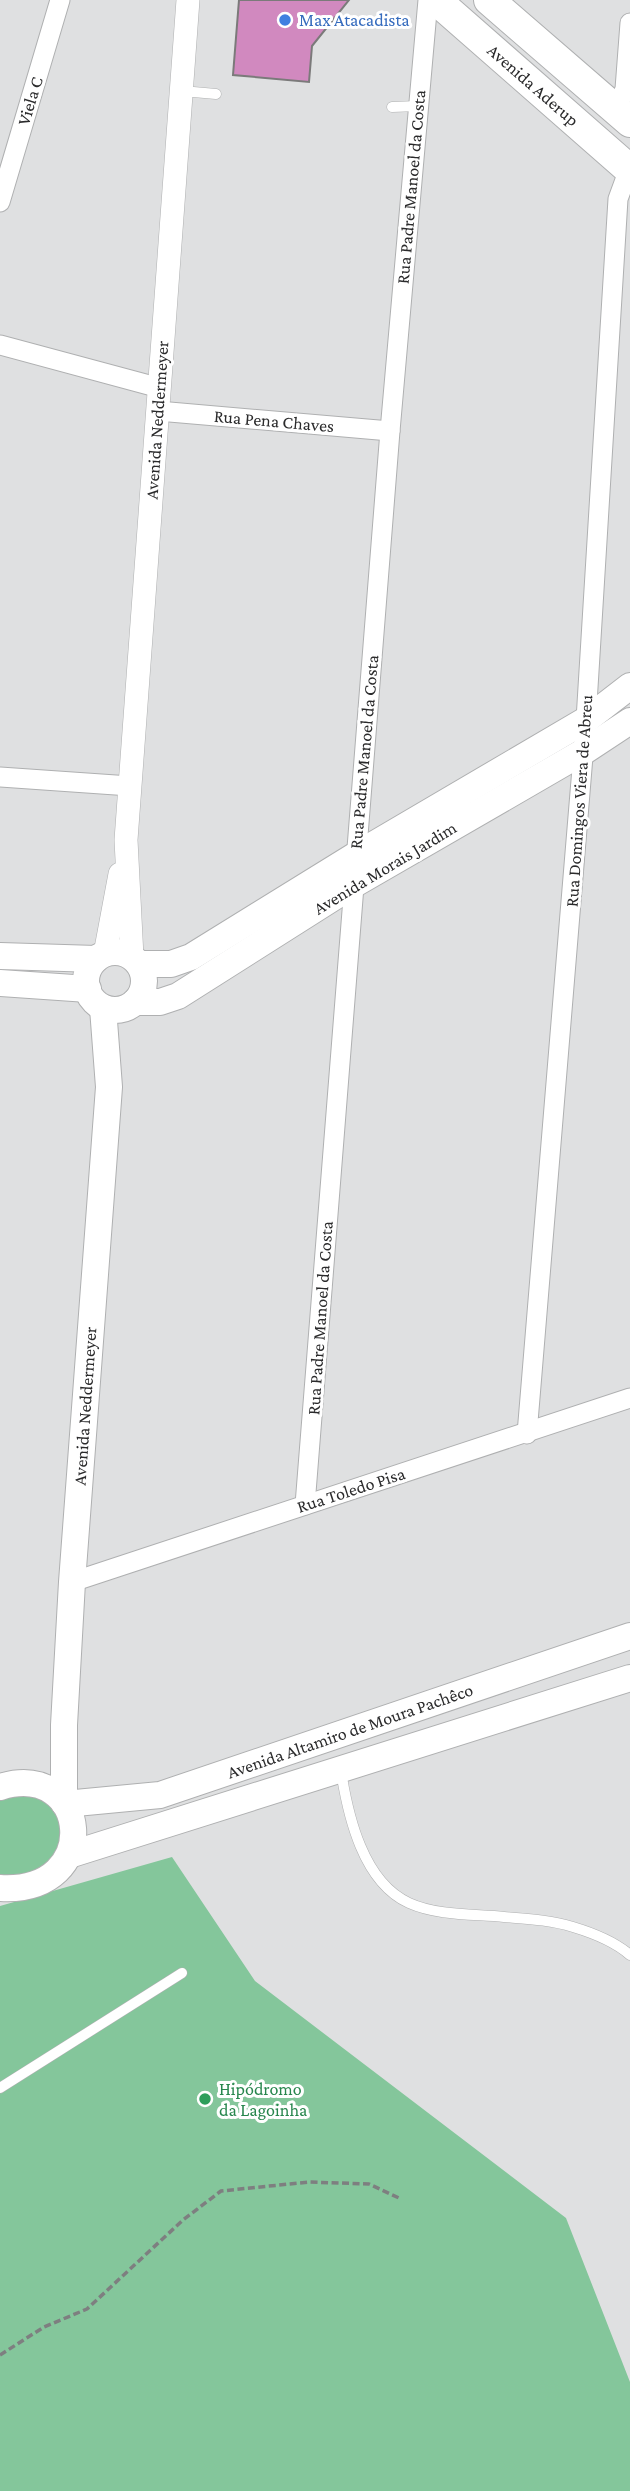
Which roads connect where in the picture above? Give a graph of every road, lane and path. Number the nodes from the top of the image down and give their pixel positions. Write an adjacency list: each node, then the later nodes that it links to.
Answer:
1 (61, 0): 14 (street, Viela C)
2 (188, 0): 7 (street, Avenida Neddermeyer)
3 (428, 0): 9 (street, Rua Padre Manoel da Costa)
4 (436, 0): 11 (main road, Avenida Aderup)
5 (489, 0): 12 (main road, Avenida Aderup)
6 (630, 23): 12 (street)
7 (181, 91): 8 (lane); 16 (street, Avenida Neddermeyer)
8 (216, 94)
9 (418, 106): 10 (lane); 18 (street, Rua Padre Manoel da Costa)
10 (392, 107)
11 (566, 114): 12 (main road); 13 (main road, Avenida Aderup)
12 (623, 116)
13 (630, 169): 20 (street, Rua Domingos Viera de Abreu)
14 (0, 202)
15 (0, 345): 16 (street)
16 (160, 388): 17 (street, Avenida Neddermeyer)
17 (158, 411): 18 (street, Rua Pena Chaves); 24 (street, Avenida Neddermeyer)
18 (390, 431): 26 (street, Rua Padre Manoel da Costa)
19 (630, 686): 20 (main road, Avenida Morais Jardim)
20 (586, 720): 22 (street, Rua Domingos Viera de Abreu); 26 (main road, Avenida Morais Jardim)
21 (630, 721): 22 (main road, Avenida Morais Jardim)
22 (583, 752): 27 (main road, Avenida Morais Jardim); 34 (street, Rua Domingos Viera de Abreu)
23 (0, 777): 24 (street)
24 (131, 786): 25 (street, Avenida Neddermeyer)
25 (127, 840): 29 (street, Avenida Neddermeyer); 30 (street, Avenida Neddermeyer)
26 (356, 855): 27 (street, Rua Padre Manoel da Costa); 30 (main road, Avenida Morais Jardim)
27 (353, 885): 32 (main road, Avenida Morais Jardim); 35 (street, Rua Padre Manoel da Costa)
28 (0, 956): 29 (main road)
29 (100, 957): 30 (main road); 32 (main road)
30 (136, 961): 32 (main road)
31 (0, 983): 32 (main road, Avenida Morais Jardim)
32 (113, 1002): 36 (main road, Avenida Neddermeyer)
33 (630, 1398): 34 (street, Rua Toledo Pisa)
34 (527, 1434): 35 (street, Rua Toledo Pisa)
35 (305, 1505): 36 (street, Rua Toledo Pisa)
36 (72, 1582): 39 (main road, Avenida Neddermeyer)
37 (630, 1636): 43 (main road, Avenida Altamiro de Moura Pachêco)
38 (630, 1678): 40 (main road, Avenida Altamiro de Moura Pachêco)
39 (64, 1726): 41 (main road, Avenida Neddermeyer); 43 (main road, Avenida Neddermeyer)
40 (341, 1770): 44 (main road, Avenida Altamiro de Moura Pachêco); 46 (lane)
41 (27, 1782): 42 (main road); 43 (main road)
42 (0, 1787)
43 (65, 1804): 44 (main road, Avenida Neddermeyer)
44 (69, 1855): 45 (main road)
45 (0, 1888)
46 (630, 1955)
47 (181, 1973): 48 (lane)
48 (0, 2088)
49 (399, 2198): 50 (path)
50 (0, 2355)

